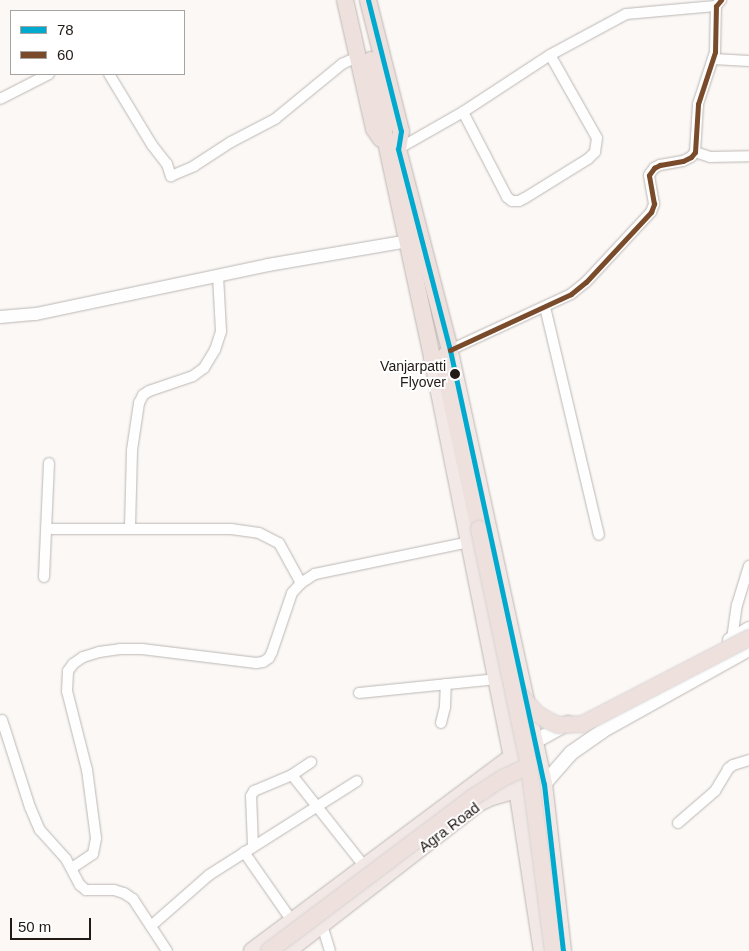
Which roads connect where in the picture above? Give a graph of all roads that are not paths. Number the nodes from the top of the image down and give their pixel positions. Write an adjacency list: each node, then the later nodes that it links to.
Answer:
1 (345, 0): 6 (highway)
2 (355, 0): 13 (highway)
3 (368, 0): 13 (highway)
4 (719, 3): 5 (street); 7 (street)
5 (550, 55): 12 (street); 12 (street)
6 (359, 56): 10 (street); 13 (highway)
7 (713, 59): 8 (street); 14 (street)
8 (749, 61)
9 (47, 75): 11 (street)
10 (111, 75)
11 (0, 99)
12 (463, 112): 13 (street)
13 (391, 143): 16 (highway)
14 (696, 152): 15 (street); 18 (street)
15 (749, 156)
16 (414, 240): 17 (street); 20 (highway); 21 (highway)
17 (218, 276): 19 (street); 24 (street)
18 (545, 307): 20 (street); 26 (street)
19 (0, 317)
20 (450, 351): 22 (highway); 27 (main road)
21 (432, 357): 22 (highway); 28 (main road)
22 (444, 369): 37 (highway, bridge)
23 (49, 463): 25 (street)
24 (130, 527): 25 (street); 31 (street)
25 (47, 529): 30 (street)
26 (599, 534)
27 (490, 537): 28 (street); 41 (main road)
28 (470, 542): 31 (street); 35 (main road)
29 (749, 566): 33 (street)
30 (44, 577)
31 (301, 583): 55 (street)
32 (749, 629): 33 (main road, Agra Road)
33 (732, 639): 34 (street); 41 (main road, Agra Road)
34 (747, 647): 37 (highway, bridge); 48 (main road)
35 (497, 679): 36 (street); 42 (main road)
36 (446, 684): 38 (street); 40 (street)
37 (513, 687): 45 (highway, bridge)
38 (359, 692)
39 (2, 720): 55 (street)
40 (442, 723)
41 (534, 742): 42 (main road, Agra Road); 48 (main road)
42 (512, 756): 49 (main road); 54 (main road, Agra Road)
43 (749, 760): 51 (street)
44 (311, 762): 46 (street)
45 (529, 766): 61 (highway, bridge); 65 (highway, bridge)
46 (292, 775): 50 (street); 52 (street)
47 (357, 781): 50 (street)
48 (544, 784): 49 (main road, Agra Road); 66 (main road)
49 (517, 789): 57 (main road, Agra Road); 64 (main road)
50 (316, 806): 52 (street); 54 (street)
51 (678, 823)
52 (253, 845): 53 (street)
53 (244, 852): 56 (street); 58 (street)
54 (365, 866): 56 (main road, Agra Road)
55 (72, 868): 58 (street)
56 (292, 921): 60 (main road, Agra Road)
57 (322, 925): 62 (main road, Agra Road); 63 (street)
58 (152, 926): 59 (street)
59 (167, 951)
60 (252, 951)
61 (269, 951)
62 (288, 951)
63 (330, 951)
64 (542, 951)
65 (553, 951)
66 (563, 951)

